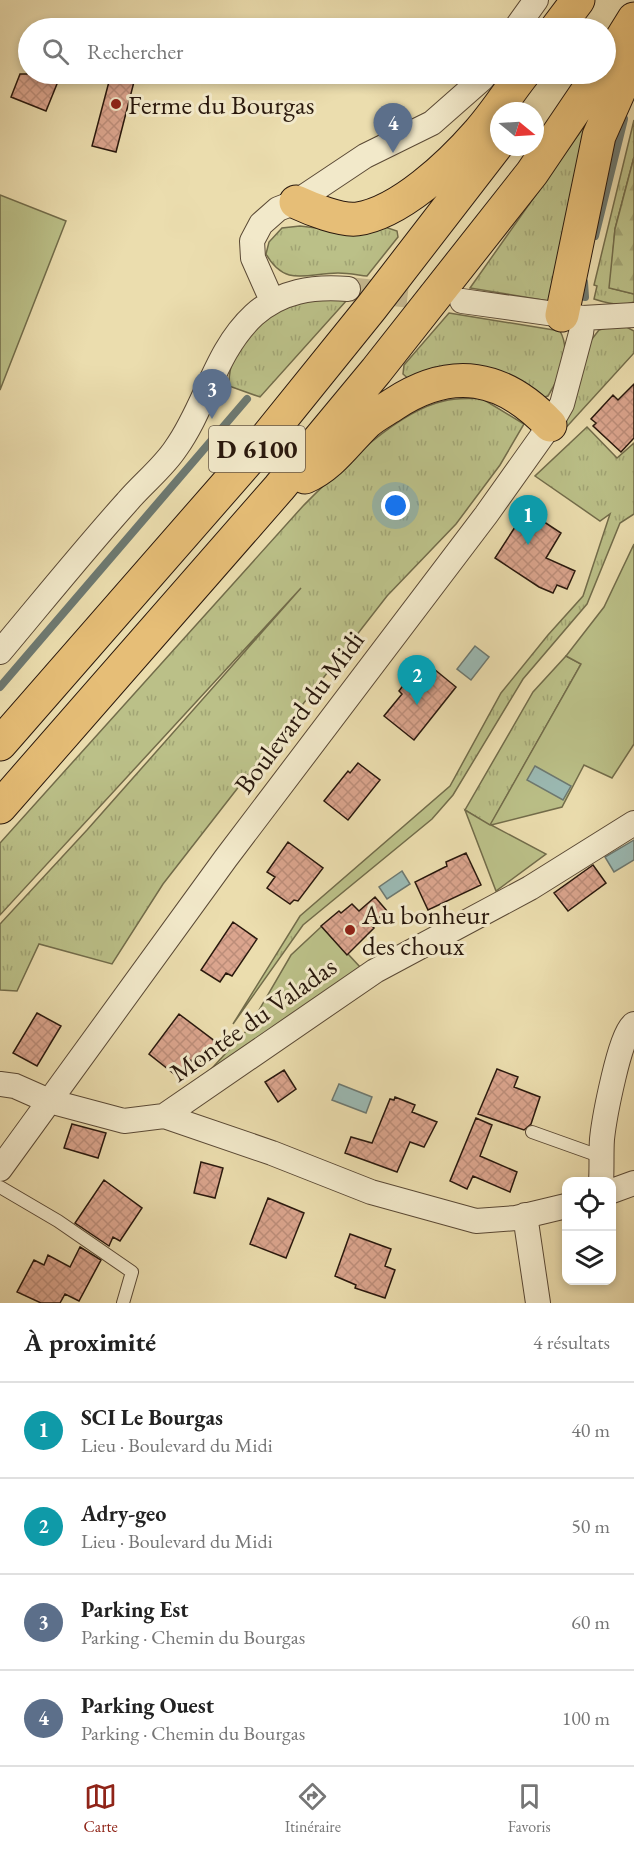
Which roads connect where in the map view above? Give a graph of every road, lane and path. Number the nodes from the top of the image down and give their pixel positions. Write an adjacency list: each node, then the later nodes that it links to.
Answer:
1 (536, 0): 4 (street)
2 (578, 0): 5 (main road)
3 (593, 0): 6 (main road)
4 (523, 18)
5 (564, 18)
6 (581, 18)
7 (634, 20): 8 (main road)
8 (616, 48)
9 (634, 57): 21 (main road)
10 (476, 84): 16 (street)
11 (515, 84): 16 (main road)
12 (538, 84): 14 (main road)
13 (592, 84): 23 (main road, D 6100)
14 (526, 102)
15 (490, 154): 25 (main road, D 6100)
16 (296, 202): 18 (street)
17 (348, 289): 18 (street)
18 (275, 300): 24 (street)
19 (462, 301): 21 (street)
20 (634, 315): 21 (street)
21 (573, 317): 22 (street, Boulevard du Midi)
22 (550, 425): 23 (main road); 30 (street, Boulevard du Midi)
23 (279, 488): 26 (main road, D 6100)
24 (0, 652)
25 (0, 744)
26 (0, 807)
27 (634, 823): 31 (street, Montée du Valadas)
28 (634, 1024): 33 (street)
29 (0, 1083): 30 (street, Montée du Valadas)
30 (49, 1101): 31 (street, Montée du Valadas); 34 (street, Boulevard du Midi)
31 (164, 1116): 40 (street)
32 (532, 1132): 33 (lane)
33 (602, 1157): 35 (street)
34 (0, 1169)
35 (601, 1177)
36 (634, 1183): 38 (street)
37 (0, 1187): 41 (lane)
38 (616, 1190)
39 (562, 1207): 40 (street)
40 (525, 1215): 42 (street)
41 (123, 1303)
42 (538, 1303)

